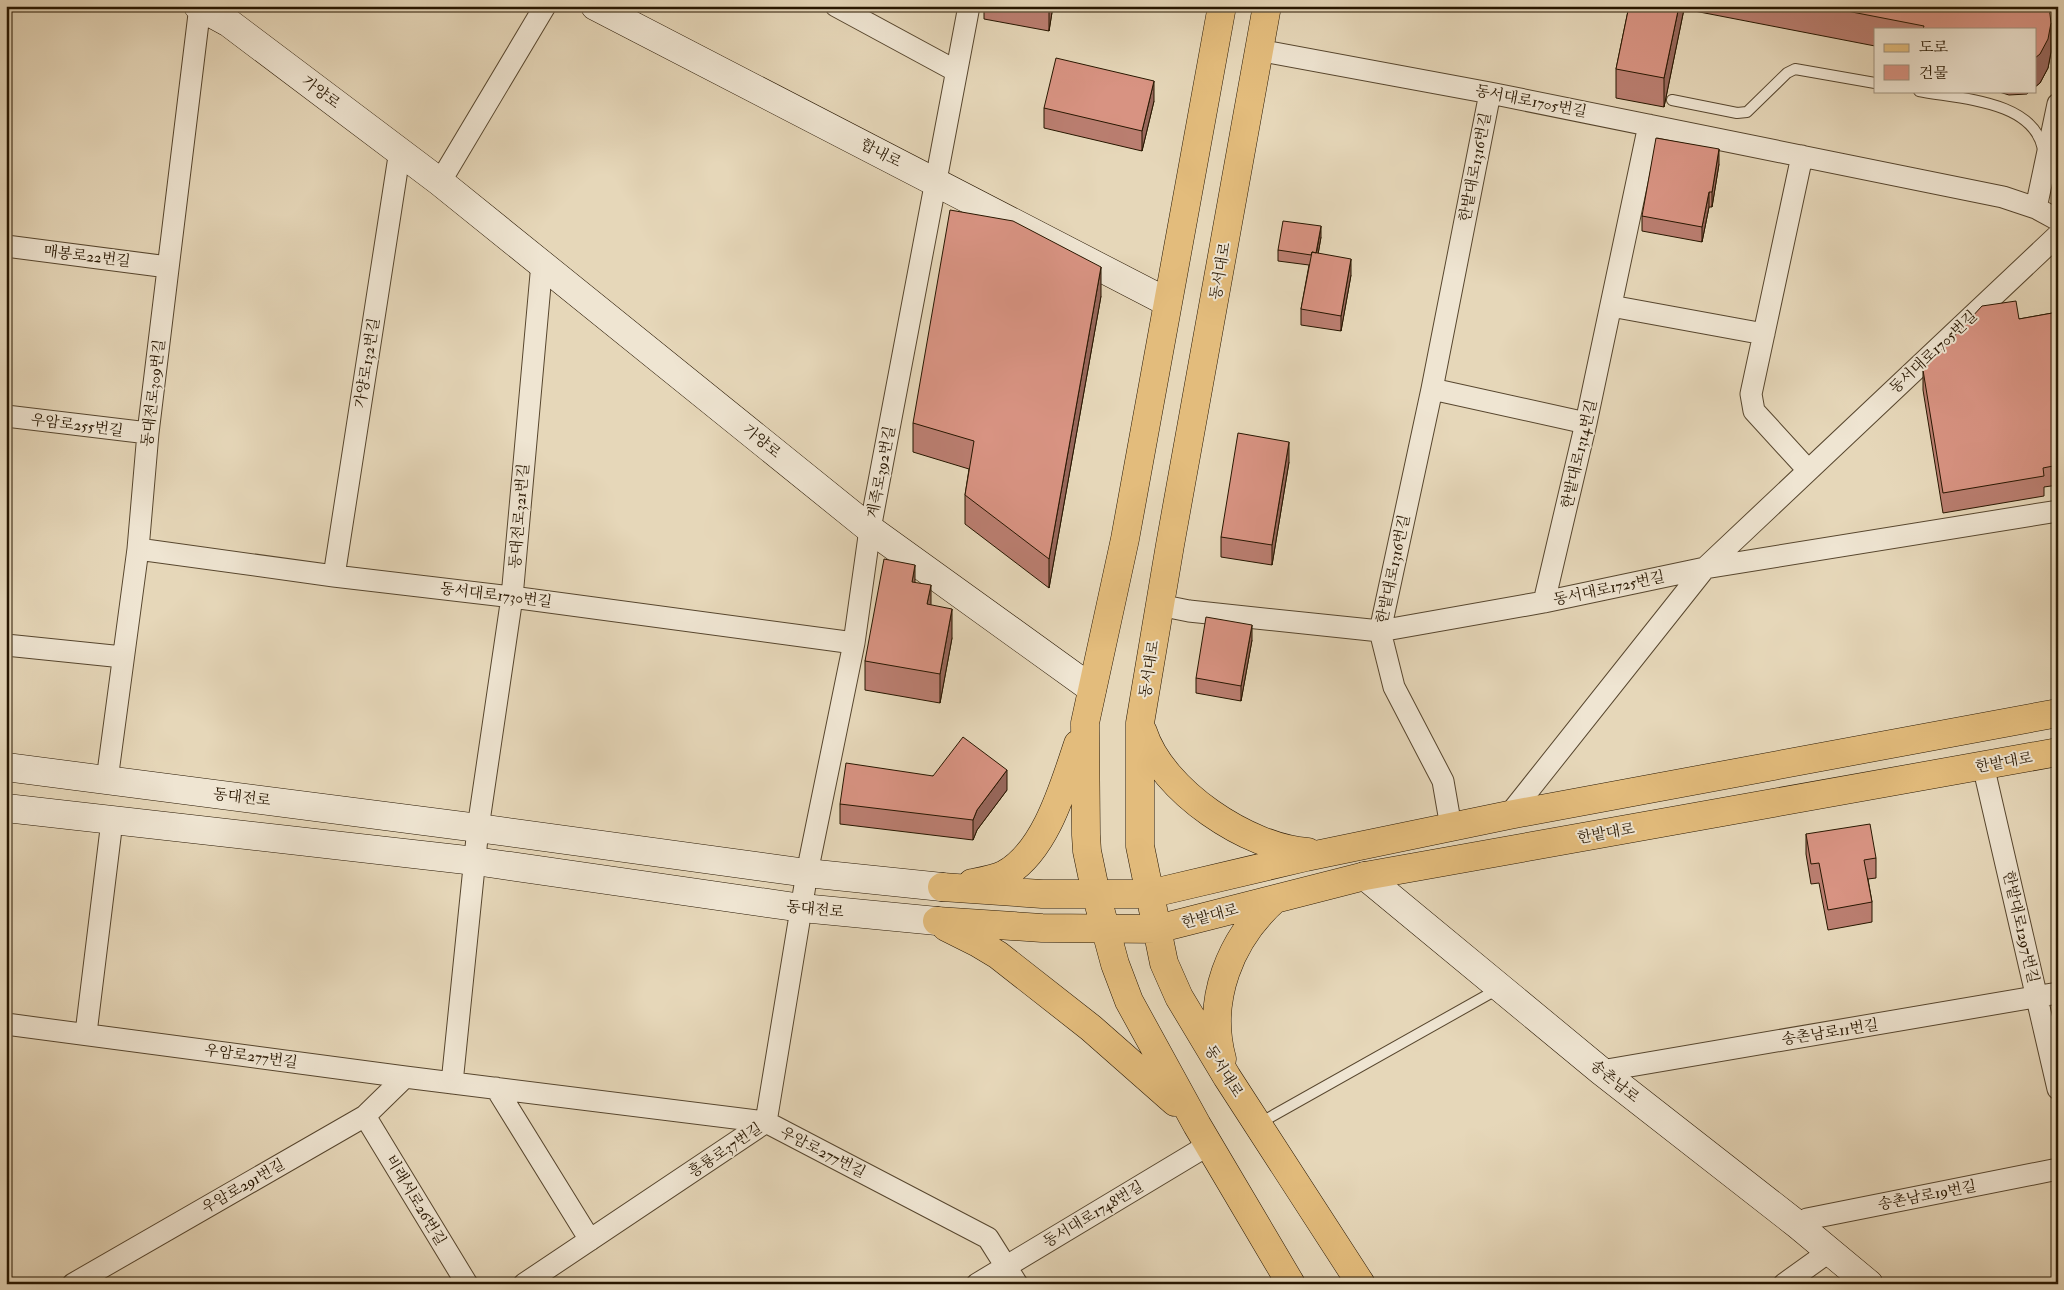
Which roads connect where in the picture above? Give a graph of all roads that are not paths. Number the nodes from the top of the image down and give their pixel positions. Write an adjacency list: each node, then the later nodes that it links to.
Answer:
1 (199, 6): 16 (street, 가양로); 26 (street, 동대전로309번길)
2 (545, 6): 20 (street)
3 (595, 6): 19 (street, 합내로)
4 (836, 6): 9 (street)
5 (969, 6): 9 (street, 계족로392번길)
6 (1222, 6): 27 (main road)
7 (1267, 6): 8 (main road, 동서대로)
8 (1258, 50): 12 (street, 동서대로1705번길); 42 (main road, 동서대로)
9 (956, 71): 19 (street, 계족로392번길)
10 (1874, 83): 13 (lane)
11 (1924, 92): 18 (lane)
12 (1490, 93): 15 (street, 동서대로1705번길); 30 (street, 한밭대로1316번길)
13 (1672, 100)
14 (2058, 104): 18 (street)
15 (1649, 125): 17 (street, 동서대로1705번길); 28 (street, 한밭대로1314번길)
16 (400, 150): 20 (street, 가양로); 39 (street, 가양로132번길)
17 (1802, 156): 21 (street, 동서대로1705번길); 29 (street)
18 (2043, 172): 21 (street)
19 (936, 181): 27 (street, 합내로); 36 (street, 계족로392번길)
20 (440, 182): 25 (street, 가양로)
21 (2036, 208): 22 (street, 동서대로1705번길)
22 (2058, 220)
23 (2058, 235): 34 (street, 동서대로1705번길)
24 (6, 246): 26 (street, 매봉로22번길)
25 (542, 263): 36 (street, 가양로); 40 (street, 동대전로321번길)
26 (168, 267): 33 (street, 동대전로309번길)
27 (1167, 302): 47 (main road)
28 (1611, 306): 29 (street); 32 (street, 한밭대로1314번길)
29 (1764, 334): 34 (street)
30 (1432, 389): 32 (street); 43 (street, 한밭대로1316번길)
31 (6, 416): 33 (street, 우암로255번길)
32 (1586, 423): 41 (street, 한밭대로1314번길)
33 (148, 433): 37 (street, 동대전로309번길)
34 (1808, 470): 38 (street, 동서대로1705번길)
35 (2058, 511): 38 (street, 동서대로1725번길)
36 (870, 529): 44 (street, 계족로392번길); 47 (street, 가양로)
37 (138, 549): 39 (street, 동서대로1730번길); 46 (street, 동대전로309번길)
38 (1705, 568): 41 (street, 동서대로1725번길); 56 (street)
39 (334, 576): 40 (street, 동서대로1730번길)
40 (512, 596): 44 (street, 동서대로1730번길); 59 (street, 동대전로321번길)
41 (1544, 602): 43 (street, 동서대로1725번길)
42 (1159, 605): 43 (street, 동서대로1725번길); 50 (main road, 동서대로)
43 (1380, 631): 58 (street, 한밭대로1316번길)
44 (854, 643): 62 (street, 계족로392번길)
45 (6, 644): 46 (street)
46 (123, 657): 54 (street, 동대전로309번길)
47 (1092, 689): 49 (main road)
48 (2058, 713): 56 (main road)
49 (1085, 723): 64 (main road); 65 (main road)
50 (1140, 723): 60 (main road); 66 (main road, 동서대로)
51 (2058, 752): 52 (main road, 한밭대로)
52 (1983, 766): 63 (main road, 한밭대로); 74 (street, 한밭대로1297번길)
53 (6, 767): 54 (street, 동대전로)
54 (107, 780): 59 (street, 동대전로)
55 (6, 808): 57 (street, 동대전로)
56 (1509, 815): 58 (main road)
57 (112, 820): 61 (street, 동대전로); 76 (street)
58 (1451, 827): 60 (main road)
59 (478, 828): 61 (street); 62 (street, 동대전로)
60 (1326, 853): 66 (main road)
61 (475, 861): 68 (street, 동대전로); 80 (street)
62 (807, 873): 64 (street, 동대전로); 68 (street, 흥룡로37번길)
63 (1364, 876): 67 (main road, 한밭대로); 72 (street, 송촌남로)
64 (942, 887): 65 (main road, 동대전로)
65 (1096, 894): 66 (main road, 동대전로); 70 (main road)
66 (1149, 894): 71 (main road, 동서대로)
67 (1275, 899): 71 (main road, 한밭대로); 79 (main road)
68 (802, 908): 69 (street, 동대전로); 84 (street, 흥룡로37번길)
69 (937, 922): 70 (main road, 동대전로); 86 (main road)
70 (1106, 929): 71 (main road, 동대전로); 86 (main road)
71 (1157, 929): 79 (main road, 동서대로)
72 (1500, 988): 77 (street, 송촌남로); 85 (lane)
73 (2058, 994): 74 (street, 송촌남로11번길)
74 (2037, 998): 77 (street, 송촌남로11번길); 82 (street, 한밭대로1297번길)
75 (6, 1024): 76 (street, 우암로277번길)
76 (86, 1033): 78 (street, 우암로277번길)
77 (1602, 1070): 88 (street, 송촌남로)
78 (405, 1077): 80 (street, 우암로277번길); 83 (street, 우암로291번길)
79 (1227, 1077): 85 (main road, 동서대로)
80 (452, 1083): 81 (street, 우암로277번길)
81 (496, 1088): 84 (street, 우암로277번길); 89 (street)
82 (2058, 1089)
83 (365, 1116): 92 (street, 우암로291번길); 93 (street, 비래서로26번길)
84 (766, 1122): 89 (street, 흥룡로37번길); 91 (street, 우암로277번길)
85 (1257, 1124): 97 (main road, 동서대로)
86 (1204, 1134): 91 (street, 동서대로1748번길); 96 (main road)
87 (2058, 1169): 88 (street, 송촌남로19번길)
88 (1798, 1225): 90 (street, 송촌남로)
89 (590, 1240): 94 (street, 흥룡로37번길)
90 (1830, 1251): 98 (street); 99 (street, 송촌남로)
91 (1011, 1275): 95 (street, 동서대로1748번길)
92 (73, 1284)
93 (467, 1284)
94 (524, 1284)
95 (977, 1284)
96 (1291, 1284)
97 (1361, 1284)
98 (1784, 1284)
99 (1869, 1284)

